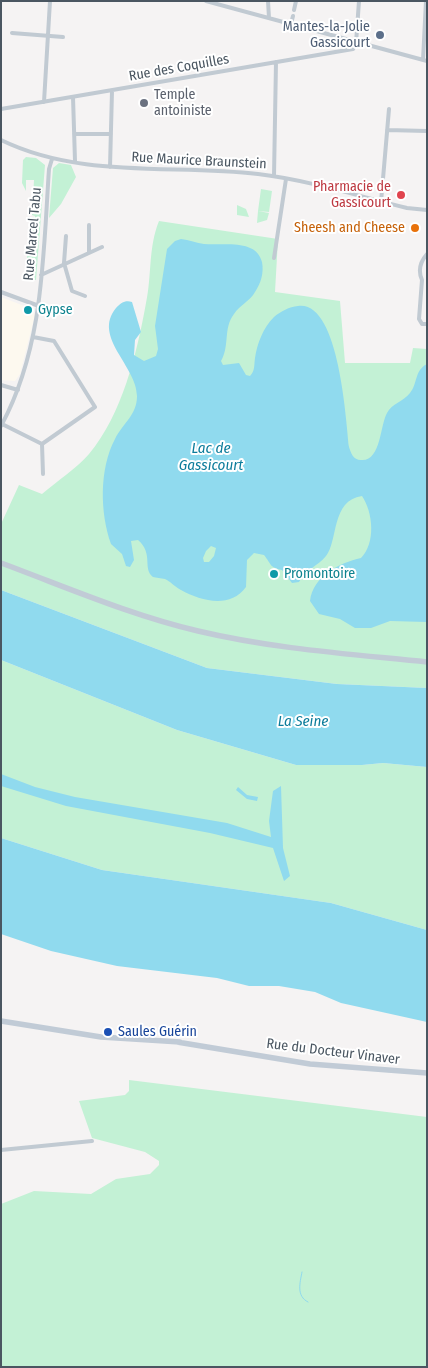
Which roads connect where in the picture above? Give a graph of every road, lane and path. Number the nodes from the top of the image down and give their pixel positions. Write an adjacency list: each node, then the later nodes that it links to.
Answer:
1 (50, 1): 12 (street)
2 (206, 1): 9 (street)
3 (268, 1): 9 (street)
4 (296, 1): 7 (street)
5 (359, 1): 14 (street)
6 (426, 1): 15 (street)
7 (294, 10)
8 (293, 16): 10 (street)
9 (269, 18): 10 (street)
10 (291, 24): 14 (street)
11 (12, 33): 12 (street)
12 (47, 36): 13 (street); 19 (street)
13 (63, 37)
14 (356, 43): 15 (street); 16 (street, Rue des Coquilles)
15 (425, 60)
16 (276, 62): 17 (street, Rue des Coquilles); 30 (street)
17 (112, 91): 18 (street, Rue des Coquilles); 25 (street)
18 (73, 97): 19 (street, Rue des Coquilles); 24 (street)
19 (44, 102): 20 (street, Rue des Coquilles)
20 (1, 109)
21 (389, 109): 22 (street)
22 (387, 130): 23 (street); 32 (street)
23 (427, 131)
24 (74, 134): 25 (street); 28 (street)
25 (111, 134): 29 (street)
26 (1, 140): 27 (street, Rue Maurice Braunstein)
27 (52, 159): 28 (street, Rue Maurice Braunstein); 41 (street, Rue Marcel Tabu)
28 (74, 162): 29 (street, Rue Maurice Braunstein)
29 (110, 167): 30 (street, Rue Maurice Braunstein)
30 (274, 176): 31 (street, Rue Maurice Braunstein)
31 (286, 179): 32 (street, Rue Maurice Braunstein); 39 (street)
32 (380, 202): 33 (street, Rue Maurice Braunstein)
33 (427, 210)
34 (89, 225): 37 (street)
35 (66, 236): 40 (street)
36 (102, 246): 37 (street)
37 (89, 252): 40 (street)
38 (426, 257): 44 (street)
39 (274, 258)
40 (64, 264): 41 (street); 43 (street)
41 (41, 275): 46 (street, Rue Marcel Tabu)
42 (1, 292): 46 (street)
43 (85, 296)
44 (421, 296): 45 (street); 47 (street)
45 (427, 296)
46 (38, 306): 48 (street, Rue Marcel Tabu)
47 (427, 324)
48 (33, 337): 50 (street, Rue Marcel Tabu); 52 (street)
49 (1, 385): 50 (street)
50 (18, 390): 51 (street, Rue Marcel Tabu)
51 (2, 425): 52 (street)
52 (42, 444): 53 (street)
53 (43, 474)
54 (1, 563): 55 (main road)
55 (427, 662)
56 (1, 1020): 57 (main road, Rue du Docteur Vinaver)
57 (427, 1075)
58 (92, 1141): 59 (street)
59 (1, 1150)

